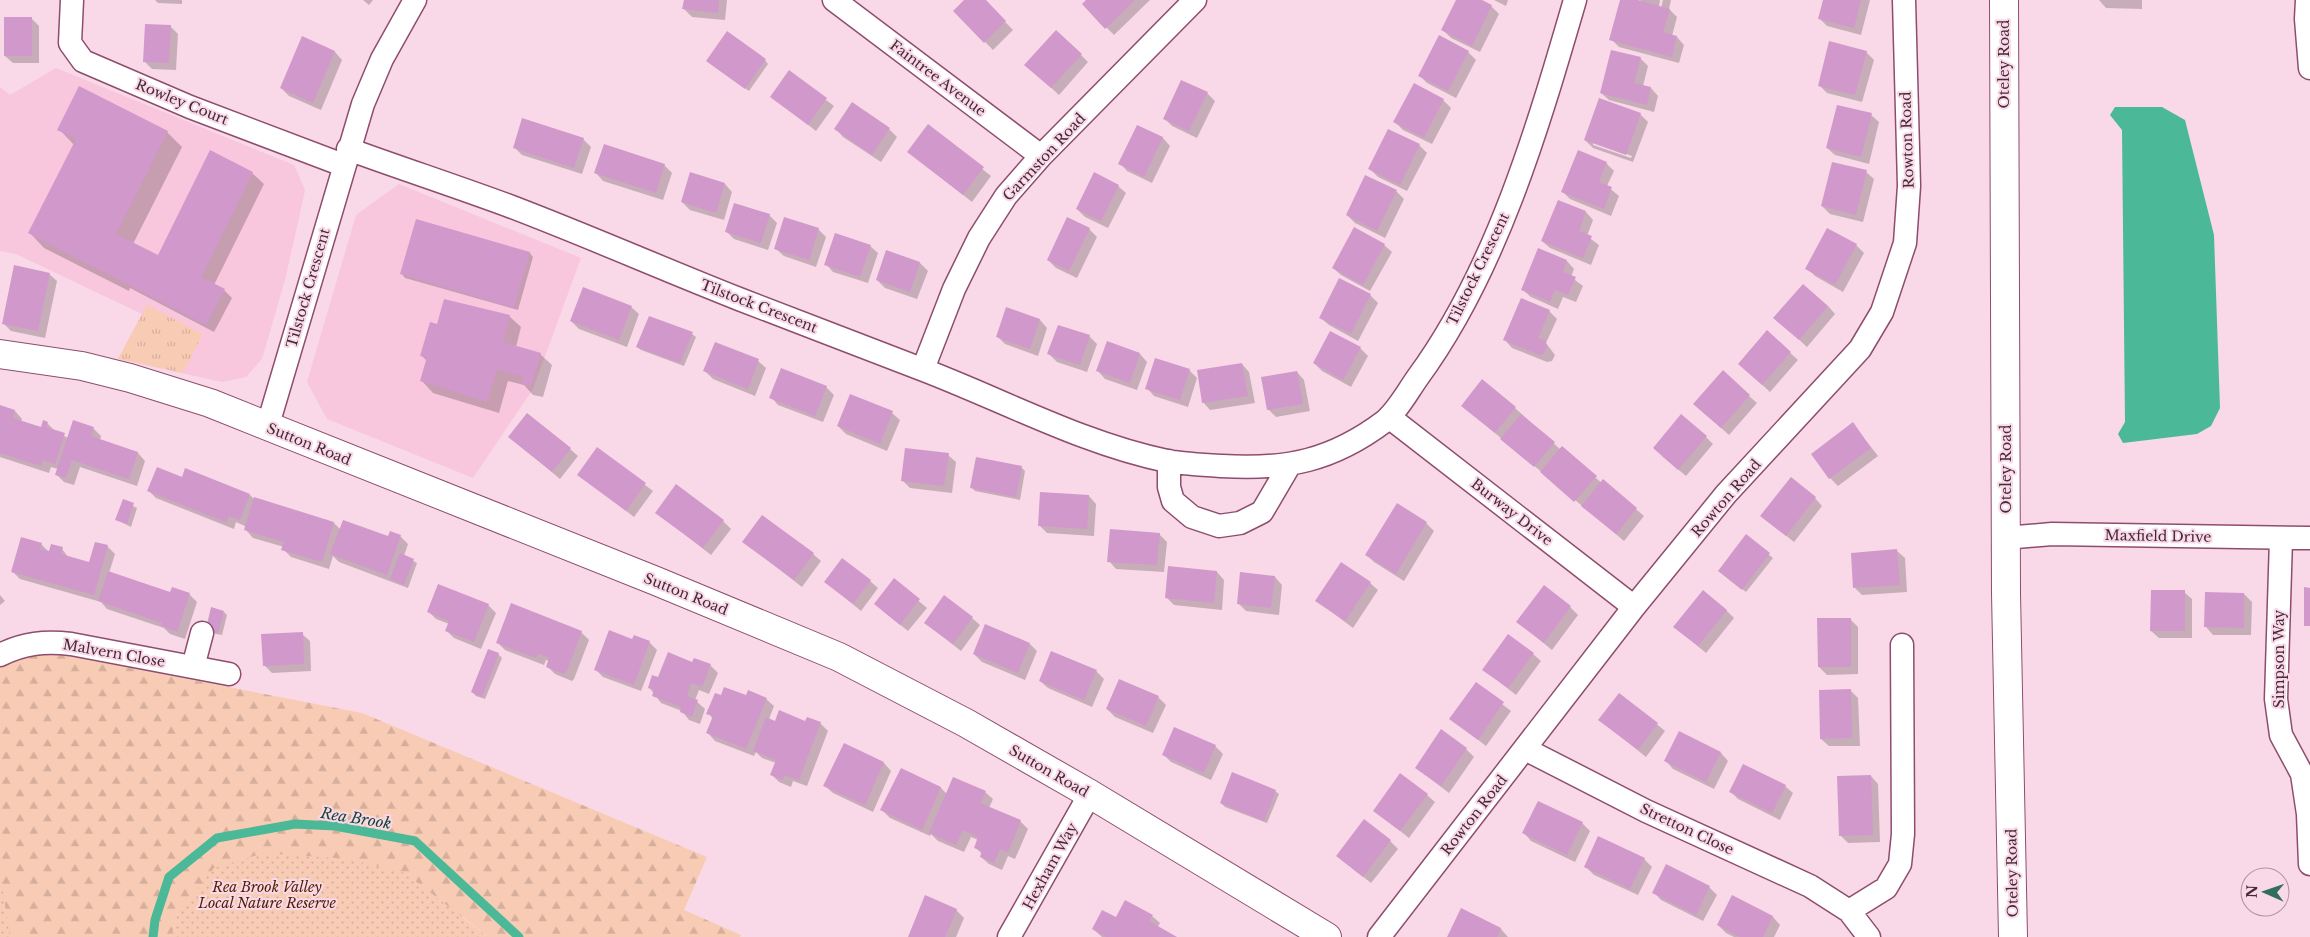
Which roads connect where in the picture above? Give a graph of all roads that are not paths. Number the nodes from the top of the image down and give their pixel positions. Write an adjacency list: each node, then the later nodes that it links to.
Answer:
1 (72, 0): 11 (street, Rowley Court)
2 (415, 0): 11 (street, Tilstock Crescent)
3 (834, 0): 10 (street, Faintree Avenue)
4 (1195, 0): 10 (street, Garmston Road)
5 (1575, 0): 14 (street, Tilstock Crescent)
6 (1904, 0): 21 (street, Rowton Road)
7 (2004, 0): 18 (street, Oteley Road)
8 (2308, 1): 9 (street)
9 (2310, 68)
10 (1041, 156): 13 (street, Garmston Road)
11 (346, 157): 13 (street, Tilstock Crescent); 15 (street, Tilstock Crescent)
12 (0, 354): 15 (street, Sutton Road)
13 (923, 369): 16 (street, Tilstock Crescent)
14 (1389, 418): 17 (street, Tilstock Crescent); 21 (street, Burway Drive)
15 (267, 428): 28 (street, Sutton Road)
16 (1169, 461): 17 (street, Tilstock Crescent); 17 (street)
17 (1288, 466)
18 (2006, 538): 20 (street, Maxfield Drive); 35 (street, Oteley Road)
19 (2310, 538): 20 (street, Maxfield Drive)
20 (2281, 539): 29 (street, Simpson Way)
21 (1634, 607): 27 (street, Rowton Road)
22 (202, 633): 25 (street)
23 (1902, 645): 30 (street)
24 (0, 654): 25 (street, Malvern Close)
25 (193, 667): 26 (street, Malvern Close)
26 (229, 674)
27 (1524, 749): 30 (street, Stretton Close); 33 (street, Rowton Road)
28 (1090, 794): 31 (street, Hexham Way); 32 (street, Sutton Road)
29 (2310, 864)
30 (1849, 911): 34 (street, Stretton Close)
31 (1009, 937)
32 (1327, 937)
33 (1379, 937)
34 (1870, 937)
35 (2014, 937)

